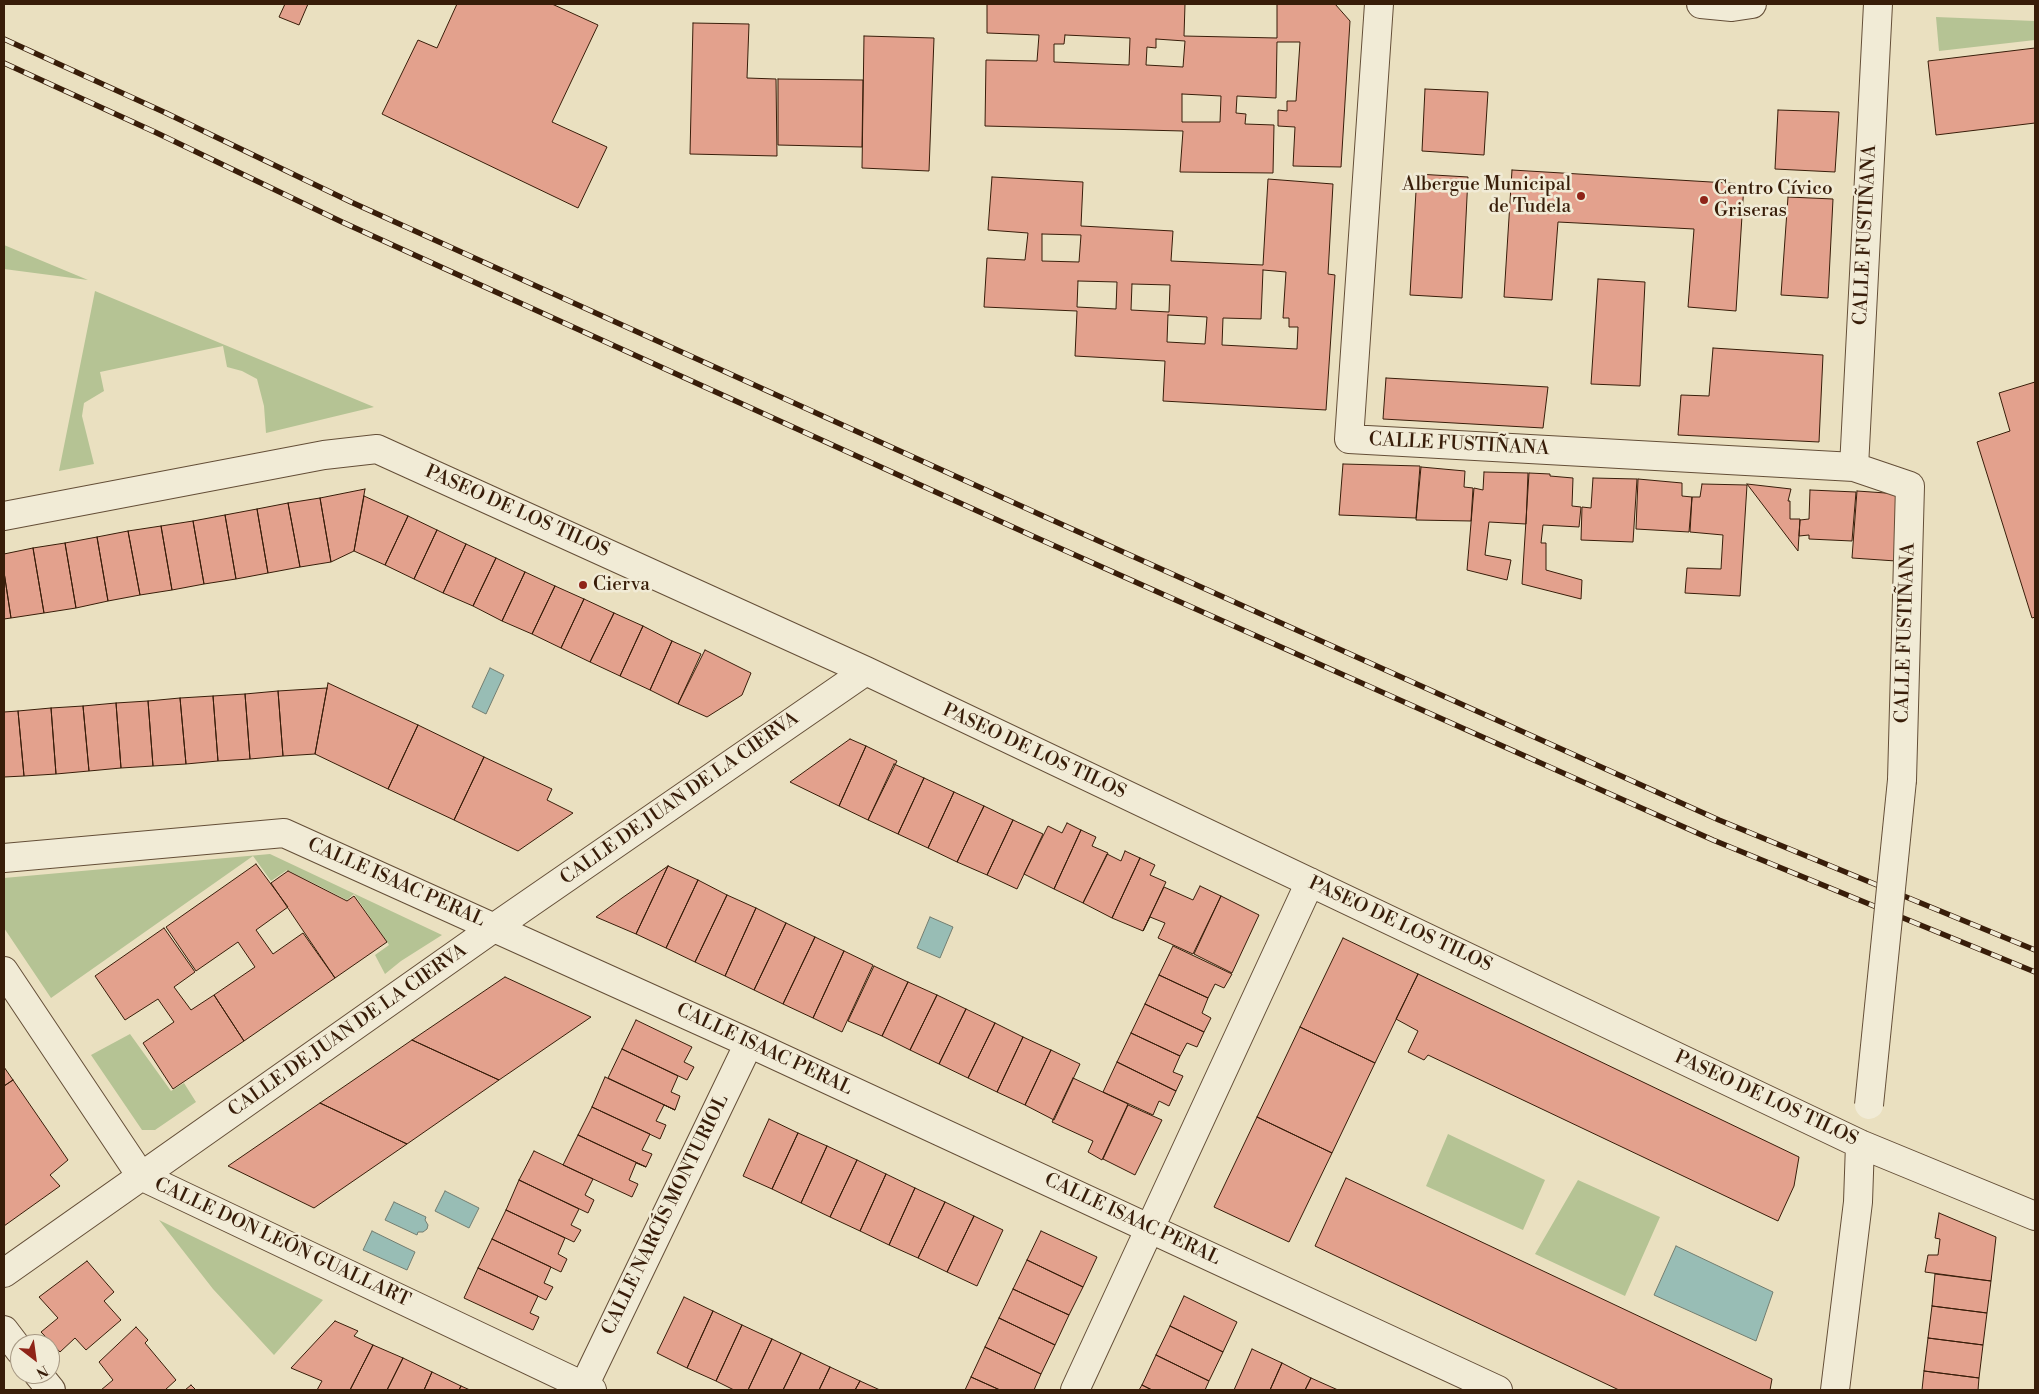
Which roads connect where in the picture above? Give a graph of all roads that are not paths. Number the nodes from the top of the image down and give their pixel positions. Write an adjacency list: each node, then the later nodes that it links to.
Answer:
1 (1379, 4): 5 (street, CALLE FUSTIÑANA)
2 (1701, 4): 3 (street)
3 (1752, 4)
4 (1878, 4): 5 (street, CALLE FUSTIÑANA)
5 (1854, 466): 13 (street, CALLE FUSTIÑANA, bridge)
6 (4, 516): 7 (street, PASEO DE LOS TILOS)
7 (866, 671): 9 (street, PASEO DE LOS TILOS); 10 (street, CALLE DE JUAN DE LA CIERVA)
8 (4, 858): 10 (street, CALLE ISAAC PERAL)
9 (1310, 882): 14 (street, PASEO DE LOS TILOS); 17 (street)
10 (495, 927): 12 (street, CALLE ISAAC PERAL); 15 (street, CALLE DE JUAN DE LA CIERVA)
11 (4, 970): 15 (street, CALLE DON LEÓN GUALLART)
12 (748, 1042): 17 (street, CALLE ISAAC PERAL); 19 (street, CALLE NARCÍS MONTURIOL)
13 (1869, 1105)
14 (1860, 1144): 16 (street, PASEO DE LOS TILOS); 22 (street)
15 (141, 1176): 18 (street, CALLE DE JUAN DE LA CIERVA); 19 (street, CALLE DON LEÓN GUALLART)
16 (2035, 1216)
17 (1150, 1229): 20 (street); 21 (street, CALLE ISAAC PERAL)
18 (4, 1273)
19 (588, 1388)
20 (1076, 1390)
21 (1498, 1390)
22 (1835, 1390)

